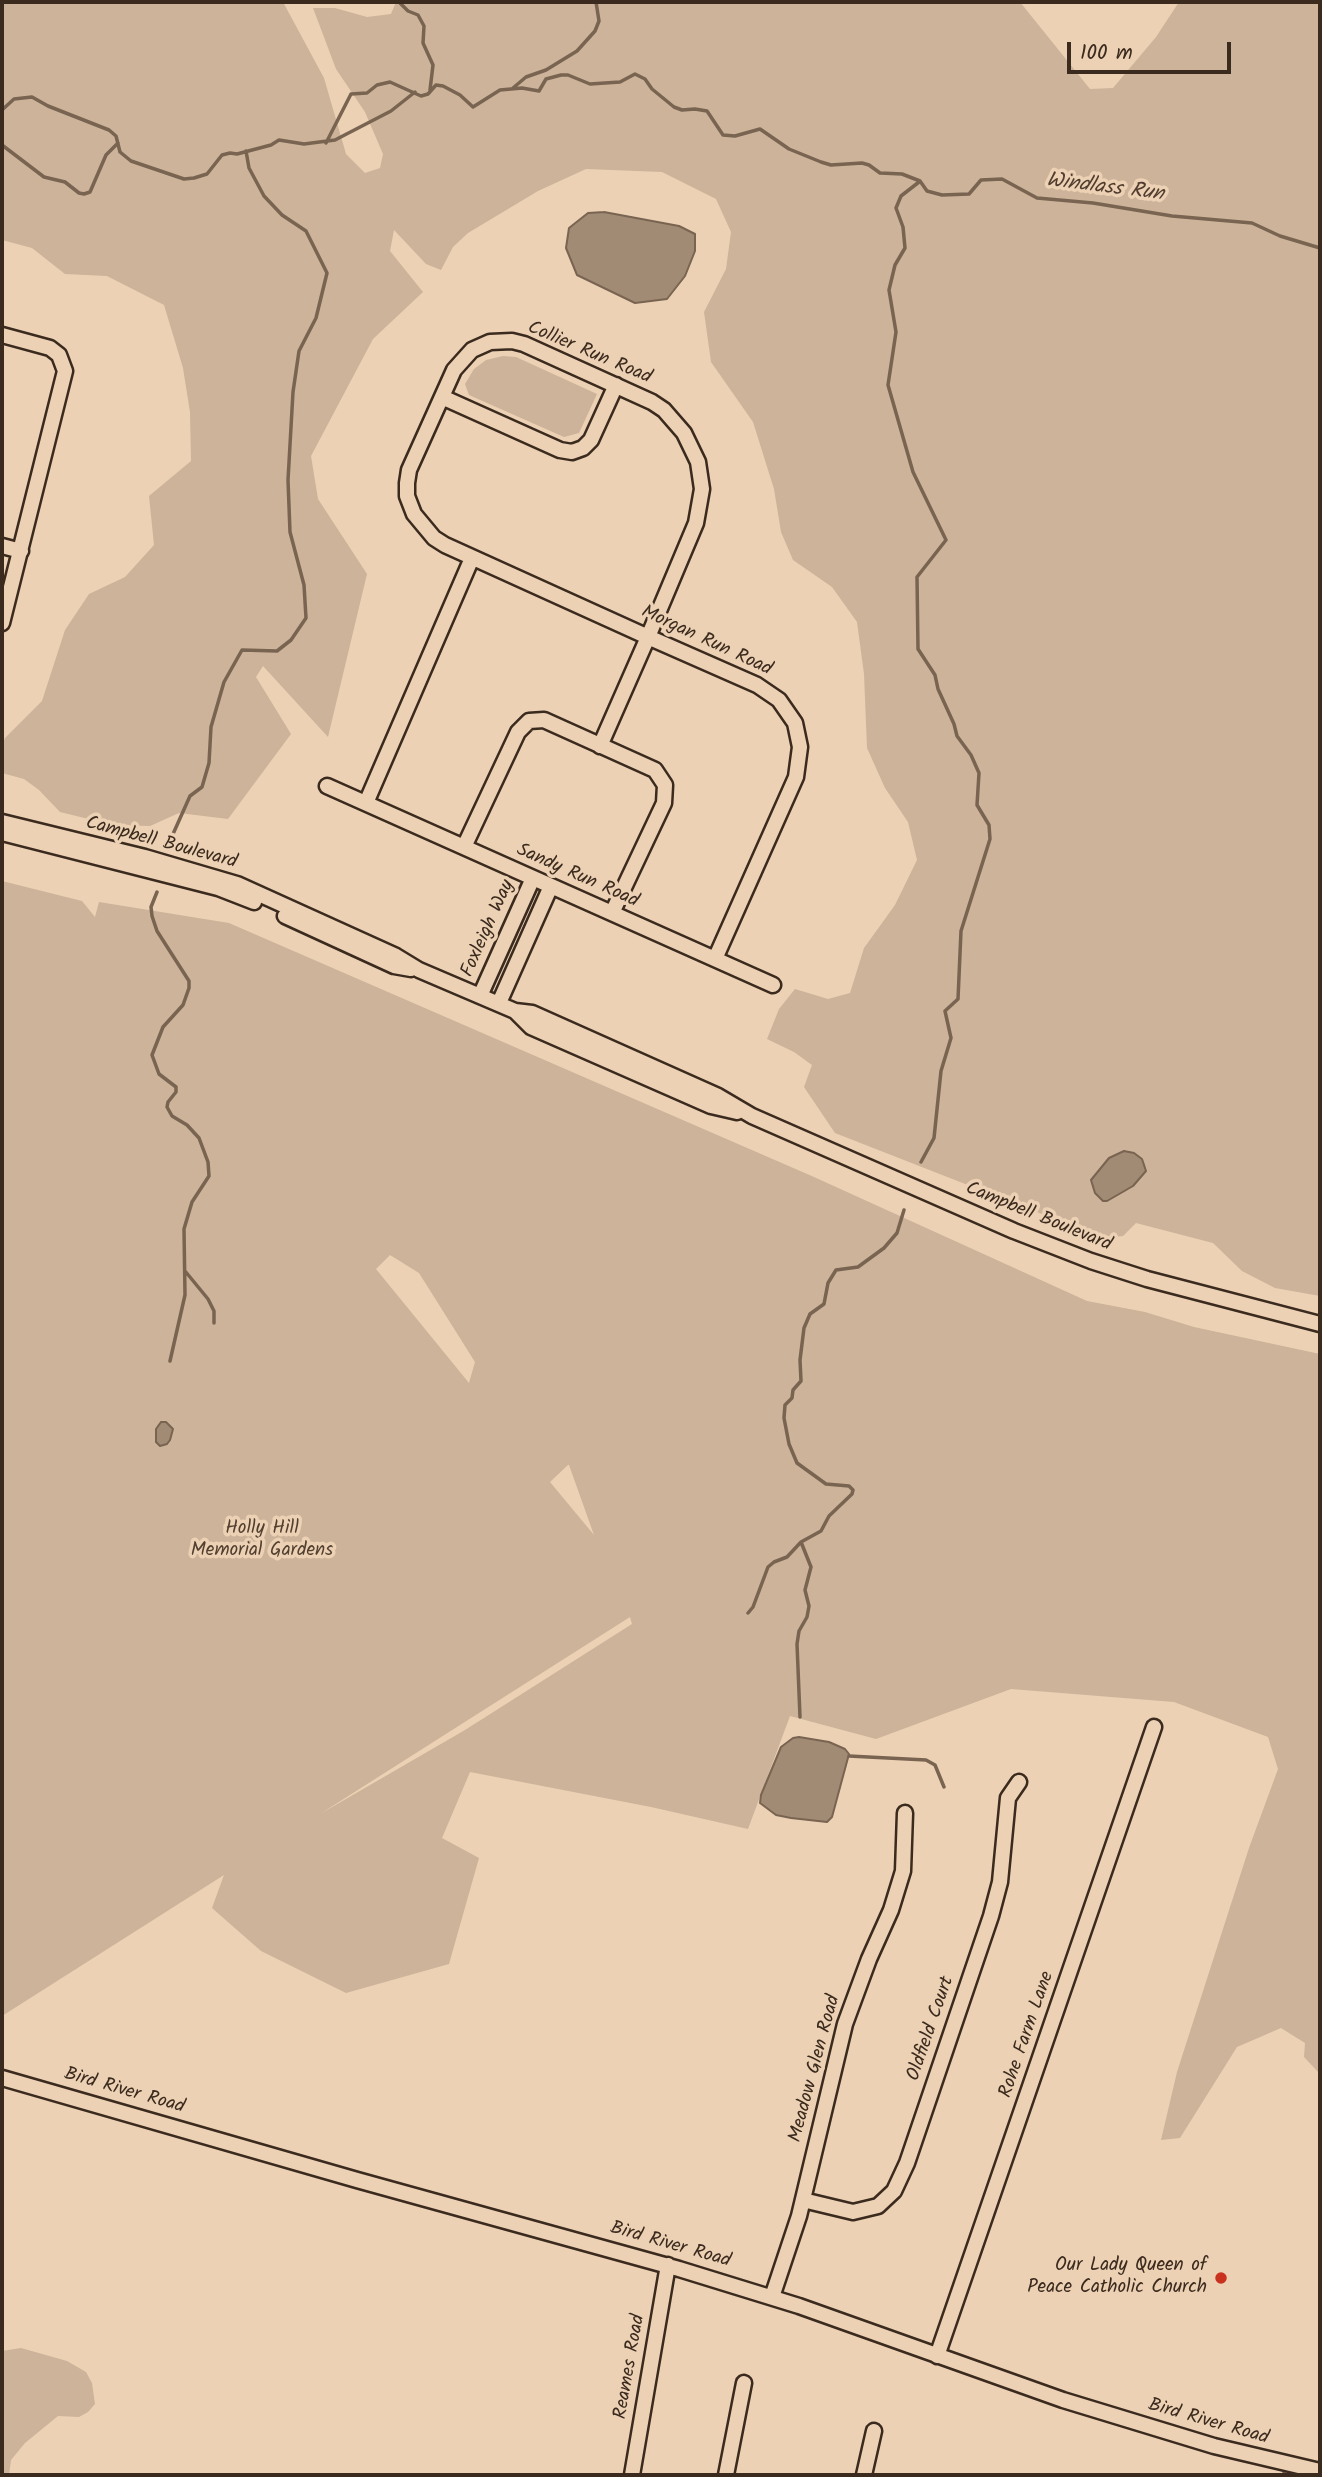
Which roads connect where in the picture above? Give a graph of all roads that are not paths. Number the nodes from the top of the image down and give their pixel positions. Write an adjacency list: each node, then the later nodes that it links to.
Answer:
1 (2, 335): 5 (street)
2 (616, 385): 3 (street, Collier Run Road); 3 (street); 8 (street, Collier Run Road)
3 (442, 397): 6 (street, Collier Run Road)
4 (2, 546): 5 (street)
5 (21, 551): 7 (street)
6 (472, 558): 8 (street, Morgan Run Road); 11 (street)
7 (2, 624)
8 (648, 637): 9 (street, Collier Run Road); 18 (street, Morgan Run Road)
9 (600, 746): 14 (street); 17 (street)
10 (327, 786): 11 (street, Sandy Run Road)
11 (366, 803): 14 (street, Sandy Run Road)
12 (2, 822): 19 (street, Campbell Boulevard)
13 (2, 833): 19 (street, Campbell Boulevard)
14 (464, 847): 15 (street, Sandy Run Road)
15 (533, 878): 16 (street, Sandy Run Road); 21 (street, Foxleigh Way)
16 (551, 886): 17 (street, Sandy Run Road); 22 (street, Foxleigh Way)
17 (612, 914): 18 (street, Sandy Run Road)
18 (715, 959): 20 (street, Sandy Run Road)
19 (419, 970): 21 (street, Campbell Boulevard)
20 (773, 985)
21 (480, 996): 22 (street, Campbell Boulevard)
22 (499, 1003): 23 (street, Campbell Boulevard)
23 (1320, 1324)
24 (1154, 1727): 31 (street, Rohe Farm Lane)
25 (1019, 1782): 28 (street, Oldfield Court)
26 (905, 1813): 28 (street, Meadow Glen Road)
27 (2, 2078): 29 (street, Bird River Road)
28 (803, 2200): 30 (street, Meadow Glen Road)
29 (668, 2265): 30 (street, Bird River Road); 35 (street, Reames Road)
30 (772, 2297): 31 (street, Bird River Road)
31 (937, 2356): 34 (street, Bird River Road)
32 (744, 2383): 36 (street)
33 (874, 2431): 37 (street)
34 (1320, 2471)
35 (632, 2475)
36 (726, 2475)
37 (864, 2475)

